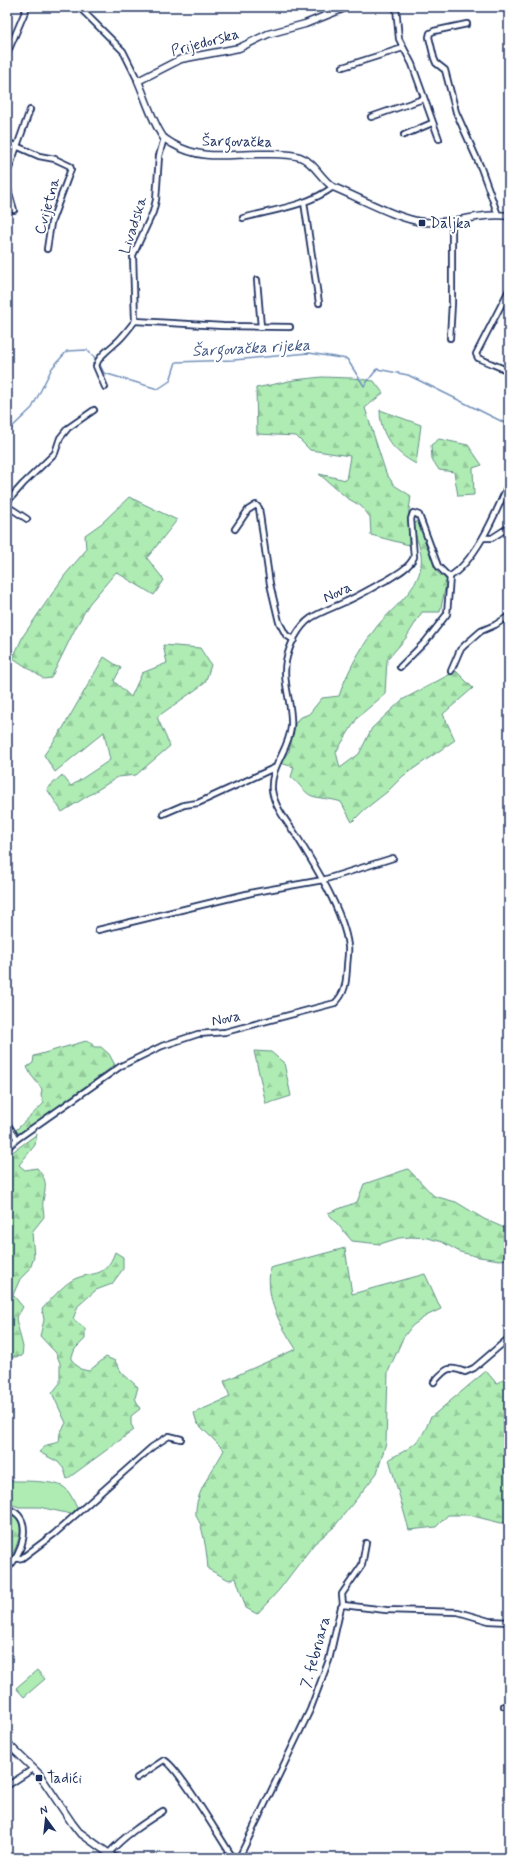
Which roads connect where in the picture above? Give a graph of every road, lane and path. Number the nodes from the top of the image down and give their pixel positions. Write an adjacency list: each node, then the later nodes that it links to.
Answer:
1 (26, 7): 7 (street)
2 (79, 7): 9 (street)
3 (347, 7): 9 (street, Prijedorska)
4 (396, 7): 6 (street)
5 (467, 24): 24 (street)
6 (403, 48): 8 (street); 10 (street)
7 (7, 54)
8 (343, 67)
9 (138, 81): 15 (street)
10 (423, 99): 12 (street); 13 (street)
11 (30, 110): 18 (street)
12 (371, 117)
13 (432, 123): 14 (street); 16 (street)
14 (404, 135)
15 (164, 138): 21 (street, Šargovačka); 32 (street, Livadska)
16 (439, 139)
17 (7, 142): 18 (street, Cvijetna)
18 (17, 147): 19 (street); 28 (street, Cvijetna)
19 (7, 174)
20 (7, 186): 23 (street)
21 (333, 187): 22 (street); 27 (street, Šargovačka)
22 (304, 202): 26 (street); 31 (street)
23 (14, 210)
24 (498, 215): 25 (street, Šargovačka); 27 (street, Šargovačka)
25 (509, 216)
26 (242, 218)
27 (452, 220): 35 (street)
28 (47, 249)
29 (257, 280): 33 (street)
30 (509, 290): 36 (street)
31 (319, 303)
32 (135, 321): 33 (street); 37 (street)
33 (261, 327): 34 (street)
34 (290, 327)
35 (450, 338)
36 (509, 371)
37 (105, 387)
38 (94, 410): 40 (street)
39 (509, 483): 45 (street)
40 (7, 502)
41 (7, 506): 42 (street)
42 (27, 519)
43 (509, 527): 45 (street)
44 (235, 529): 48 (street)
45 (483, 538): 46 (street)
46 (450, 577): 48 (street, Nova); 49 (street)
47 (509, 616): 50 (street)
48 (294, 640): 51 (street, Nova)
49 (400, 667)
50 (451, 671)
51 (274, 768): 52 (street); 54 (street, Nova)
52 (163, 814)
53 (394, 858): 54 (street)
54 (323, 880): 55 (street); 57 (street, Nova)
55 (98, 930)
56 (7, 1123): 57 (street)
57 (17, 1139): 58 (street, Nova)
58 (7, 1148)
59 (509, 1338): 60 (street)
60 (434, 1382)
61 (181, 1439): 64 (street)
62 (7, 1509): 64 (street)
63 (366, 1543): 66 (street)
64 (15, 1559): 65 (street)
65 (7, 1569)
66 (343, 1605): 67 (street, 7. februara); 77 (street, 7. februara)
67 (509, 1622)
68 (7, 1743): 69 (street)
69 (33, 1769): 71 (street); 73 (street)
70 (137, 1778): 76 (street)
71 (7, 1786)
72 (163, 1811): 73 (street)
73 (109, 1854): 75 (street)
74 (509, 1856): 78 (street)
75 (115, 1858)
76 (233, 1858)
77 (239, 1858)
78 (495, 1858)

